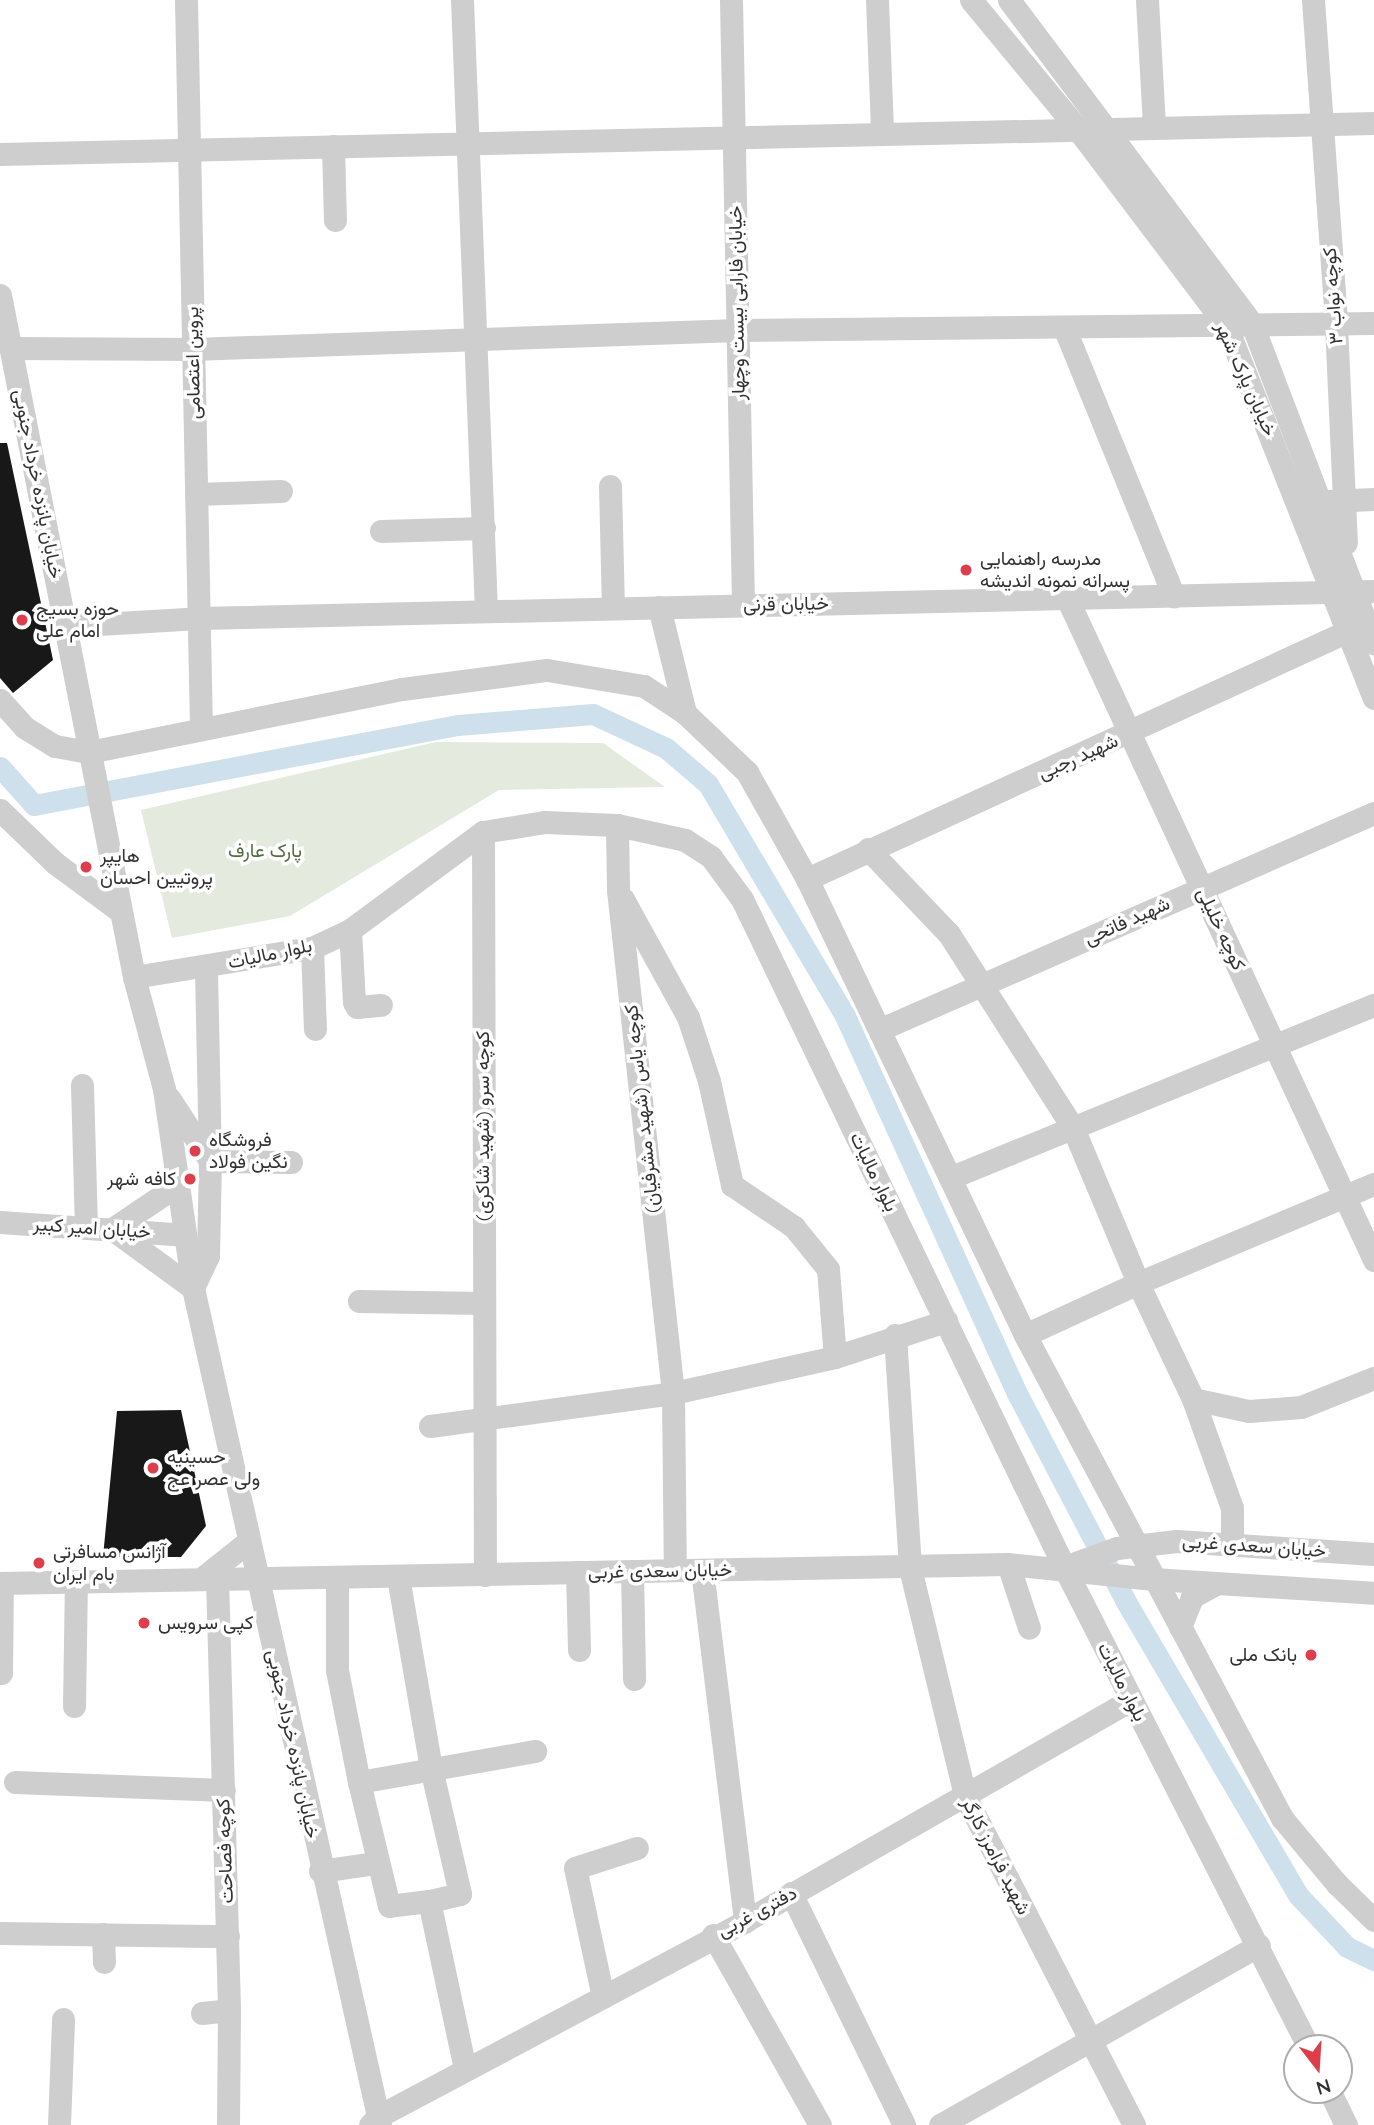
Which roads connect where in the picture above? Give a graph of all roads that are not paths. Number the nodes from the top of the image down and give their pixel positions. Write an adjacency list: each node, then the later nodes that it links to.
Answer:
1 (186, 0): 18 (street, پروین اعتصامی)
2 (462, 0): 16 (street)
3 (731, 0): 15 (street, خیابان فارابی بیست وچهار)
4 (877, 0): 14 (street)
5 (971, 0): 12 (street, خیابان پارک شهر)
6 (1009, 0): 13 (street, خیابان پارک شهر)
7 (1147, 0): 11 (street)
8 (1313, 0): 10 (street, کوچه نواب ۳)
9 (1374, 123): 10 (street)
10 (1321, 124): 11 (street); 24 (street, کوچه نواب ۳)
11 (1154, 126): 13 (street)
12 (1076, 127): 13 (street); 14 (street); 25 (street, خیابان پارک شهر)
13 (1101, 127): 23 (street, خیابان پارک شهر)
14 (882, 132): 15 (street)
15 (734, 136): 16 (street); 27 (street, خیابان فارابی بیست وچهار)
16 (467, 142): 17 (street); 29 (street)
17 (333, 146): 18 (street); 20 (street)
18 (189, 150): 19 (street); 30 (street, پروین اعتصامی)
19 (0, 155)
20 (335, 220)
21 (0, 295): 28 (street, خیابان پانزده خرداد جنوبی)
22 (1374, 323): 24 (street)
23 (1252, 324): 24 (street); 25 (street); 35 (street, خیابان پارک شهر)
24 (1336, 324): 35 (street, کوچه نواب ۳)
25 (1226, 325): 26 (street); 38 (street, خیابان پارک شهر)
26 (1064, 327): 27 (street); 39 (street)
27 (738, 330): 29 (street); 41 (street, خیابان فارابی بیست وچهار)
28 (6, 337): 30 (street); 46 (street, خیابان پانزده خرداد جنوبی)
29 (473, 339): 30 (street); 36 (street)
30 (193, 349): 33 (street, پروین اعتصامی)
31 (610, 486): 43 (street)
32 (281, 491): 33 (street)
33 (196, 494): 45 (street, پروین اعتصامی)
34 (1374, 499): 35 (street)
35 (1331, 500): 38 (street, کوچه نواب ۳)
36 (484, 528): 37 (street); 44 (street)
37 (381, 531)
38 (1353, 591): 39 (street, خیابان قرنی); 47 (street, خیابان پارک شهر); 48 (street, خیابان پارک شهر)
39 (1174, 596): 40 (street, خیابان قرنی)
40 (1068, 598): 41 (street, خیابان قرنی); 53 (street, کوچه خلیلی)
41 (743, 605): 42 (street, خیابان قرنی)
42 (659, 607): 43 (street, خیابان قرنی); 51 (street)
43 (613, 608): 44 (street, خیابان قرنی)
44 (486, 611): 45 (street, خیابان قرنی)
45 (199, 618): 46 (street, خیابان قرنی); 52 (street, پروین اعتصامی)
46 (66, 625): 54 (street, خیابان پانزده خرداد جنوبی)
47 (1348, 631): 49 (street, خیابان پارک شهر); 53 (street, شهید رجبی)
48 (1374, 644)
49 (1374, 698)
50 (0, 700): 54 (street)
51 (685, 713): 52 (street); 60 (street)
52 (201, 726): 54 (street)
53 (1130, 733): 59 (street, شهید رجبی); 61 (street, کوچه خلیلی)
54 (90, 754): 63 (street, خیابان پانزده خرداد جنوبی)
55 (0, 810): 63 (street)
56 (1374, 813): 61 (street, شهید فاتحی)
57 (617, 825): 58 (street, بلوار مالیات); 62 (street, کوچه یاس (شهید مشرفیان)); 92 (street, بلوار مالیات)
58 (484, 832): 64 (street, بلوار مالیات); 91 (street, کوچه سرو (شهید شاکری))
59 (868, 849): 60 (street, شهید رجبی); 68 (street)
60 (807, 879): 72 (street)
61 (1202, 888): 68 (street, شهید فاتحی); 73 (street, کوچه خلیلی)
62 (618, 890): 95 (street); 97 (street, کوچه یاس (شهید مشرفیان))
63 (121, 912): 67 (street, خیابان پانزده خرداد جنوبی)
64 (350, 930): 65 (street, بلوار مالیات); 70 (street)
65 (312, 948): 66 (street, بلوار مالیات); 71 (street)
66 (206, 967): 67 (street, بلوار مالیات); 77 (street)
67 (134, 977): 75 (street, خیابان پانزده خرداد جنوبی)
68 (980, 985): 72 (street, شهید فاتحی); 76 (street)
69 (1374, 1004): 73 (street)
70 (381, 1005)
71 (315, 1029)
72 (881, 1029): 79 (street)
73 (1275, 1045): 76 (street); 82 (street, کوچه خلیلی)
74 (82, 1085): 84 (street)
75 (164, 1089): 77 (street); 80 (street, خیابان پانزده خرداد جنوبی)
76 (1073, 1128): 79 (street); 88 (street)
77 (210, 1161): 78 (street); 89 (street)
78 (291, 1162)
79 (952, 1177): 94 (street)
80 (178, 1184): 85 (street); 86 (street, خیابان پانزده خرداد جنوبی)
81 (1374, 1184): 82 (street)
82 (1344, 1196): 87 (street, کوچه خلیلی); 88 (street)
83 (0, 1222): 84 (street, خیابان امیر کبیر)
84 (86, 1228): 85 (street, خیابان امیر کبیر)
85 (112, 1229): 86 (street, خیابان امیر کبیر); 89 (street)
86 (184, 1235): 89 (street, خیابان پانزده خرداد جنوبی)
87 (1374, 1260)
88 (1138, 1283): 94 (street); 98 (street)
89 (193, 1288): 101 (street, خیابان پانزده خرداد جنوبی)
90 (359, 1301): 91 (street)
91 (482, 1303): 99 (street, کوچه سرو (شهید شاکری))
92 (946, 1321): 93 (street); 107 (street, بلوار مالیات)
93 (895, 1335): 95 (street); 108 (street, شهید فرامرز کارگر)
94 (1025, 1335): 103 (street)
95 (835, 1357): 97 (street)
96 (1374, 1378): 98 (street)
97 (673, 1393): 99 (street); 109 (street, کوچه یاس (شهید مشرفیان))
98 (1193, 1399): 102 (street)
99 (482, 1421): 100 (street); 113 (street, کوچه سرو (شهید شاکری))
100 (430, 1426)
101 (248, 1541): 114 (street, خیابان پانزده خرداد جنوبی); 116 (street)
102 (1232, 1543): 103 (street, خیابان سعدی غربی); 104 (street, خیابان سعدی غربی)
103 (1126, 1546): 106 (street, خیابان سعدی غربی); 117 (street)
104 (1374, 1554)
105 (1008, 1564): 107 (street, خیابان سعدی غربی); 108 (street, خیابان سعدی غربی); 124 (street)
106 (1093, 1565): 107 (street, خیابان سعدی غربی); 117 (street, خیابان سعدی غربی)
107 (1064, 1567): 128 (street, بلوار مالیات)
108 (910, 1568): 110 (street, خیابان سعدی غربی); 135 (street, شهید فرامرز کارگر)
109 (675, 1570): 110 (street, خیابان سعدی غربی); 111 (street, خیابان سعدی غربی)
110 (702, 1570): 142 (street)
111 (632, 1571): 112 (street, خیابان سعدی غربی); 127 (street)
112 (576, 1572): 113 (street, خیابان سعدی غربی); 125 (street)
113 (485, 1575): 115 (street, خیابان سعدی غربی)
114 (257, 1576): 116 (street, خیابان سعدی غربی); 118 (street, خیابان سعدی غربی); 138 (street, خیابان پانزده خرداد جنوبی)
115 (398, 1577): 118 (street, خیابان سعدی غربی); 131 (street)
116 (209, 1578): 119 (street, خیابان سعدی غربی); 134 (street, کوچه فصاحت)
117 (1143, 1578): 121 (street, خیابان سعدی غربی); 123 (street)
118 (337, 1579): 133 (street)
119 (76, 1581): 120 (street, خیابان سعدی غربی); 129 (street)
120 (1, 1583): 126 (street)
121 (1214, 1584): 122 (street, خیابان سعدی غربی); 123 (street)
122 (1374, 1593)
123 (1180, 1627): 141 (street)
124 (1029, 1628)
125 (579, 1650)
126 (1, 1673)
127 (634, 1679)
128 (1131, 1700): 135 (street, دفتری غربی); 147 (street, بلوار مالیات)
129 (74, 1706)
130 (535, 1751): 131 (street)
131 (431, 1768): 133 (street); 140 (street)
132 (15, 1782): 134 (street)
133 (359, 1782): 137 (street)
134 (224, 1790): 146 (street, کوچه فصاحت)
135 (965, 1796): 139 (street, دفتری غربی); 154 (street, شهید فرامرز کارگر)
136 (637, 1847): 149 (street)
137 (376, 1863): 138 (street); 140 (street)
138 (320, 1871): 157 (street, خیابان پانزده خرداد جنوبی)
139 (791, 1893): 142 (street, دفتری غربی); 161 (street)
140 (429, 1901): 155 (street)
141 (1374, 1920)
142 (745, 1921): 145 (street, دفتری غربی)
143 (0, 1933): 144 (street)
144 (103, 1934): 146 (street); 148 (street)
145 (713, 1935): 149 (street, دفتری غربی); 160 (street)
146 (228, 1936): 150 (street, کوچه فصاحت)
147 (1259, 1945): 153 (street, بلوار مالیات); 154 (street)
148 (104, 1962)
149 (603, 1997): 155 (street, دفتری غربی)
150 (229, 2010): 151 (street); 159 (street, کوچه فصاحت)
151 (202, 2013)
152 (63, 2019): 158 (street)
153 (1302, 2034)
154 (1090, 2040): 162 (street); 163 (street, شهید فرامرز کارگر)
155 (466, 2069): 157 (street, دفتری غربی)
156 (1336, 2104): 164 (street)
157 (376, 2122)
158 (59, 2125)
159 (228, 2125)
160 (820, 2125)
161 (904, 2125)
162 (940, 2125)
163 (1134, 2125)
164 (1346, 2125)

